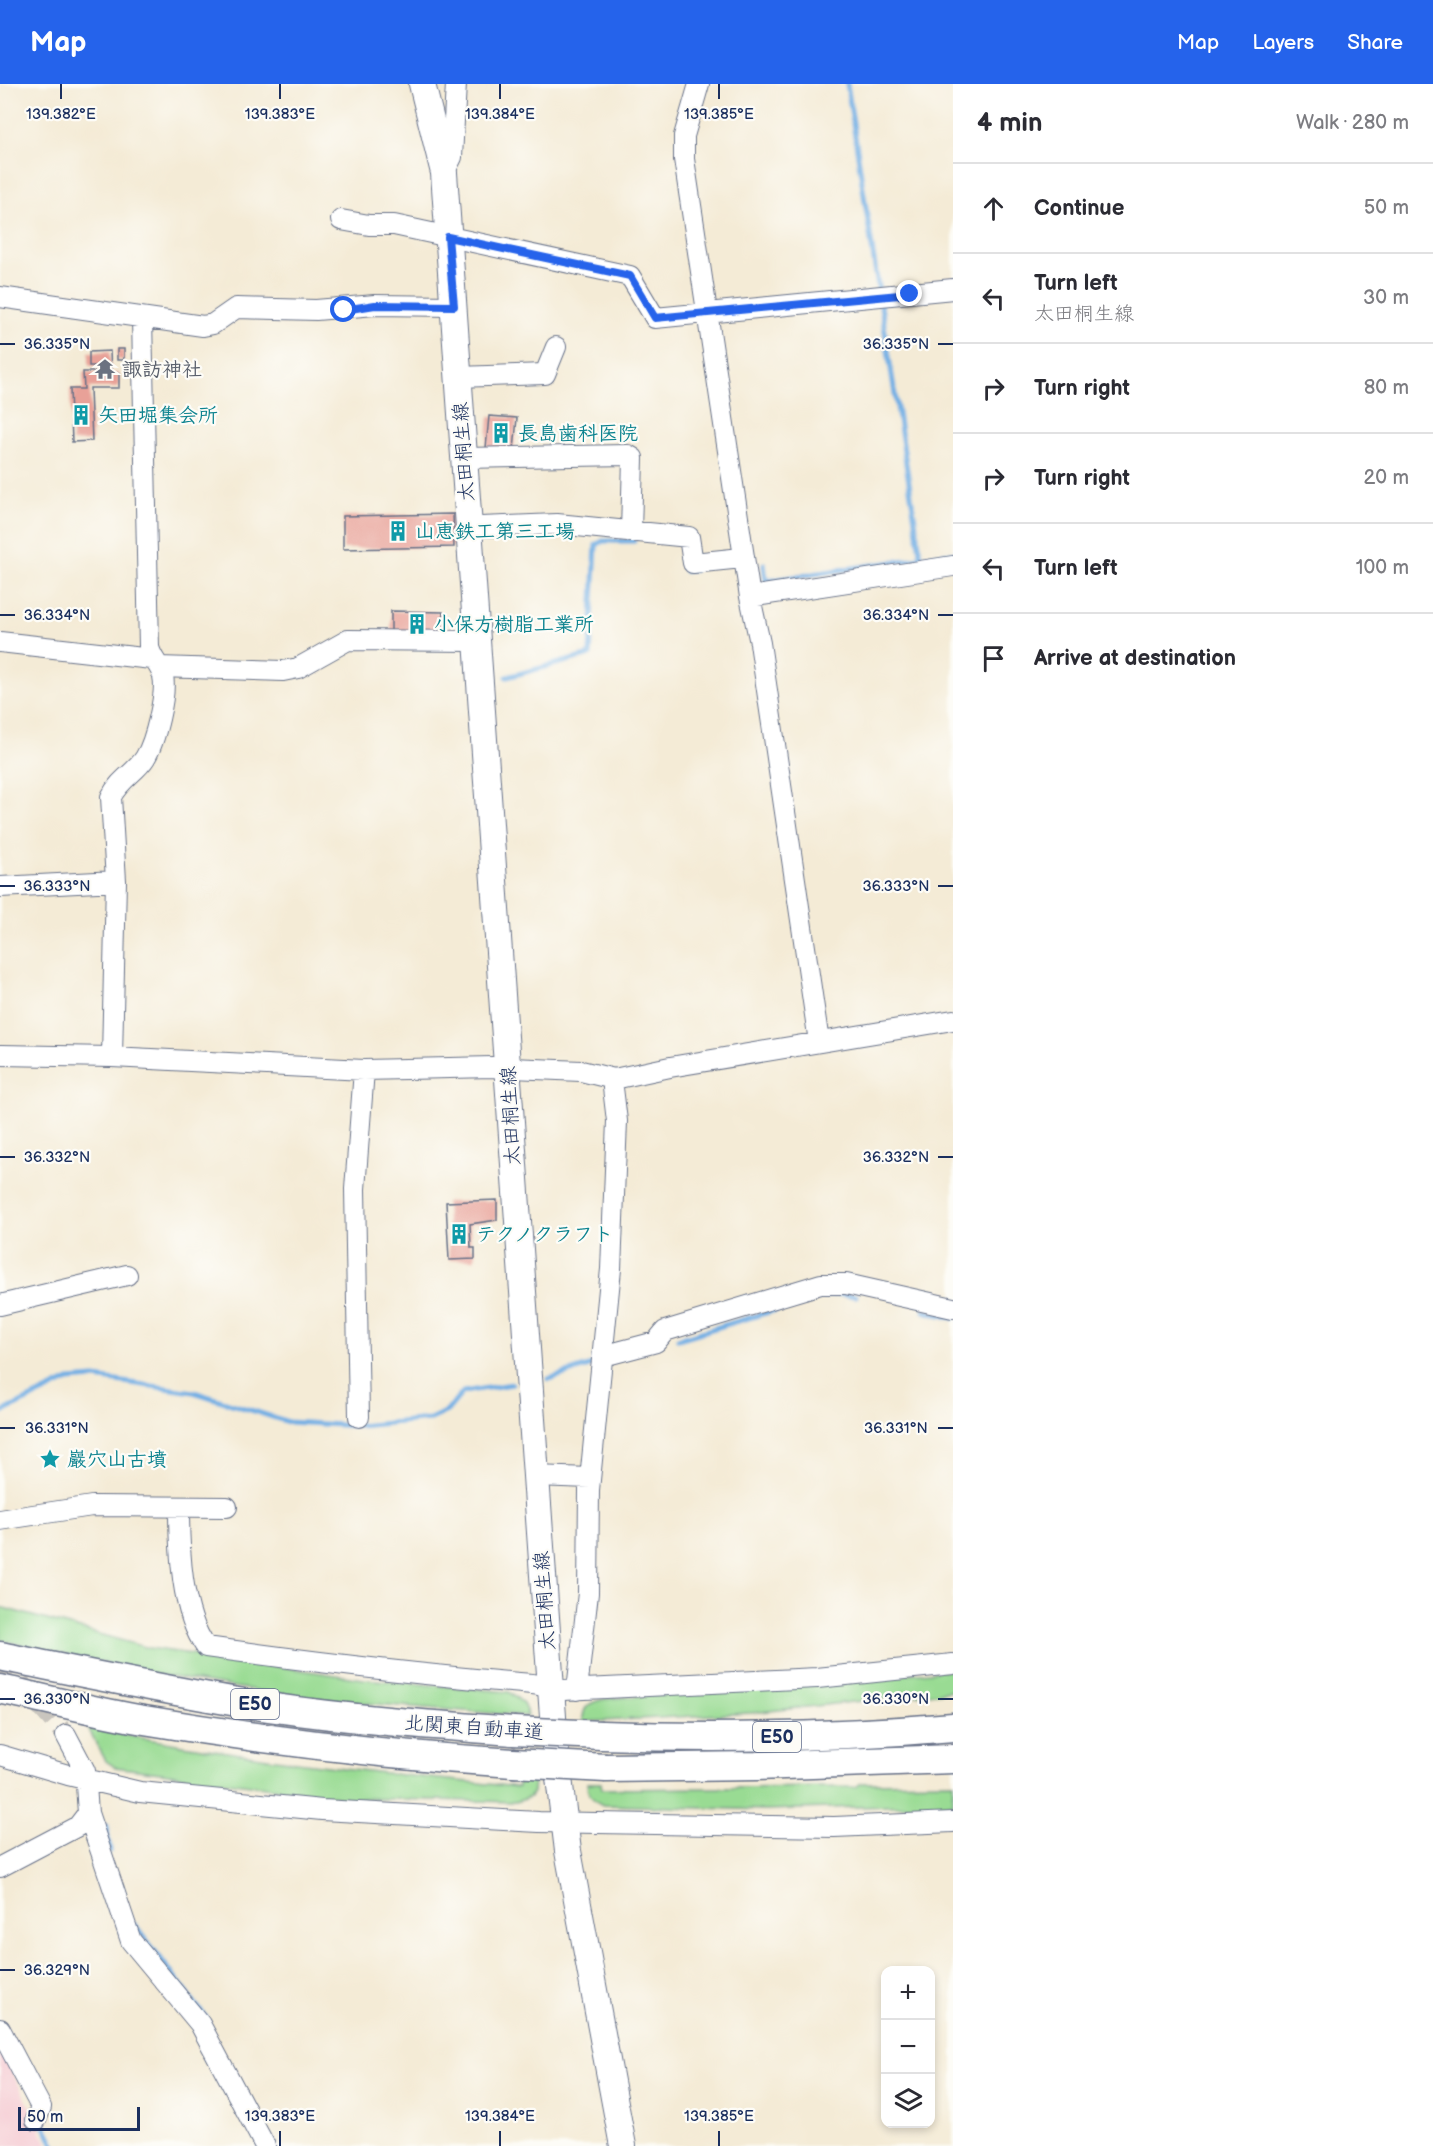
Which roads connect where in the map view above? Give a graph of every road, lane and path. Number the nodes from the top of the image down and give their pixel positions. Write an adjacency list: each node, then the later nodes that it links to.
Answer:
1 (422, 84): 4 (main road, 太田桐生線)
2 (456, 84): 4 (street)
3 (699, 84): 10 (street)
4 (444, 173): 6 (main road, 太田桐生線)
5 (340, 220): 6 (street)
6 (448, 237): 9 (main road, 太田桐生線); 10 (street)
7 (953, 290): 10 (street)
8 (0, 297): 11 (street)
9 (454, 306): 11 (street); 13 (main road, 太田桐生線)
10 (707, 314): 17 (street)
11 (142, 318): 22 (street)
12 (556, 347): 13 (street)
13 (459, 377): 14 (main road, 太田桐生線)
14 (464, 458): 15 (main road, 太田桐生線); 16 (street)
15 (468, 530): 16 (street); 20 (main road, 太田桐生線)
16 (631, 532): 17 (street)
17 (742, 558): 19 (street)
18 (953, 566): 19 (street)
19 (750, 597): 26 (street)
20 (476, 641): 22 (street); 29 (main road, 太田桐生線)
21 (0, 642): 22 (street)
22 (156, 663): 23 (street)
23 (116, 881): 24 (street); 28 (street)
24 (0, 887)
25 (953, 1020): 26 (street)
26 (819, 1041): 31 (street)
27 (0, 1054): 28 (street)
28 (112, 1057): 30 (street)
29 (507, 1068): 30 (street); 31 (street); 37 (main road, 太田桐生線)
30 (364, 1070): 36 (street)
31 (614, 1079): 35 (street)
32 (127, 1275): 33 (street)
33 (0, 1305)
34 (953, 1308): 35 (street)
35 (603, 1356): 38 (street)
36 (359, 1417)
37 (535, 1476): 38 (street); 45 (main road, 太田桐生線)
38 (590, 1478): 46 (street)
39 (179, 1507): 40 (street); 41 (street); 45 (street)
40 (226, 1508)
41 (0, 1520)
42 (0, 1656): 50 (highway, 北関東自動車道 / E50, bridge)
43 (953, 1664): 46 (street)
44 (0, 1689): 52 (highway, 北関東自動車道 / E50, bridge)
45 (550, 1690): 46 (street); 55 (main road, 太田桐生線)
46 (577, 1690)
47 (953, 1706): 50 (highway)
48 (953, 1727): 50 (highway, 北関東自動車道 / E50)
49 (66, 1734): 53 (street)
50 (658, 1737)
51 (0, 1755): 53 (street)
52 (953, 1759)
53 (87, 1780): 54 (street); 55 (street)
54 (88, 1813): 57 (street); 60 (street)
55 (564, 1822): 56 (street); 61 (main road, 太田桐生線)
56 (953, 1822)
57 (0, 1867)
58 (0, 2030): 59 (street)
59 (38, 2114)
60 (265, 2146)
61 (623, 2146)

